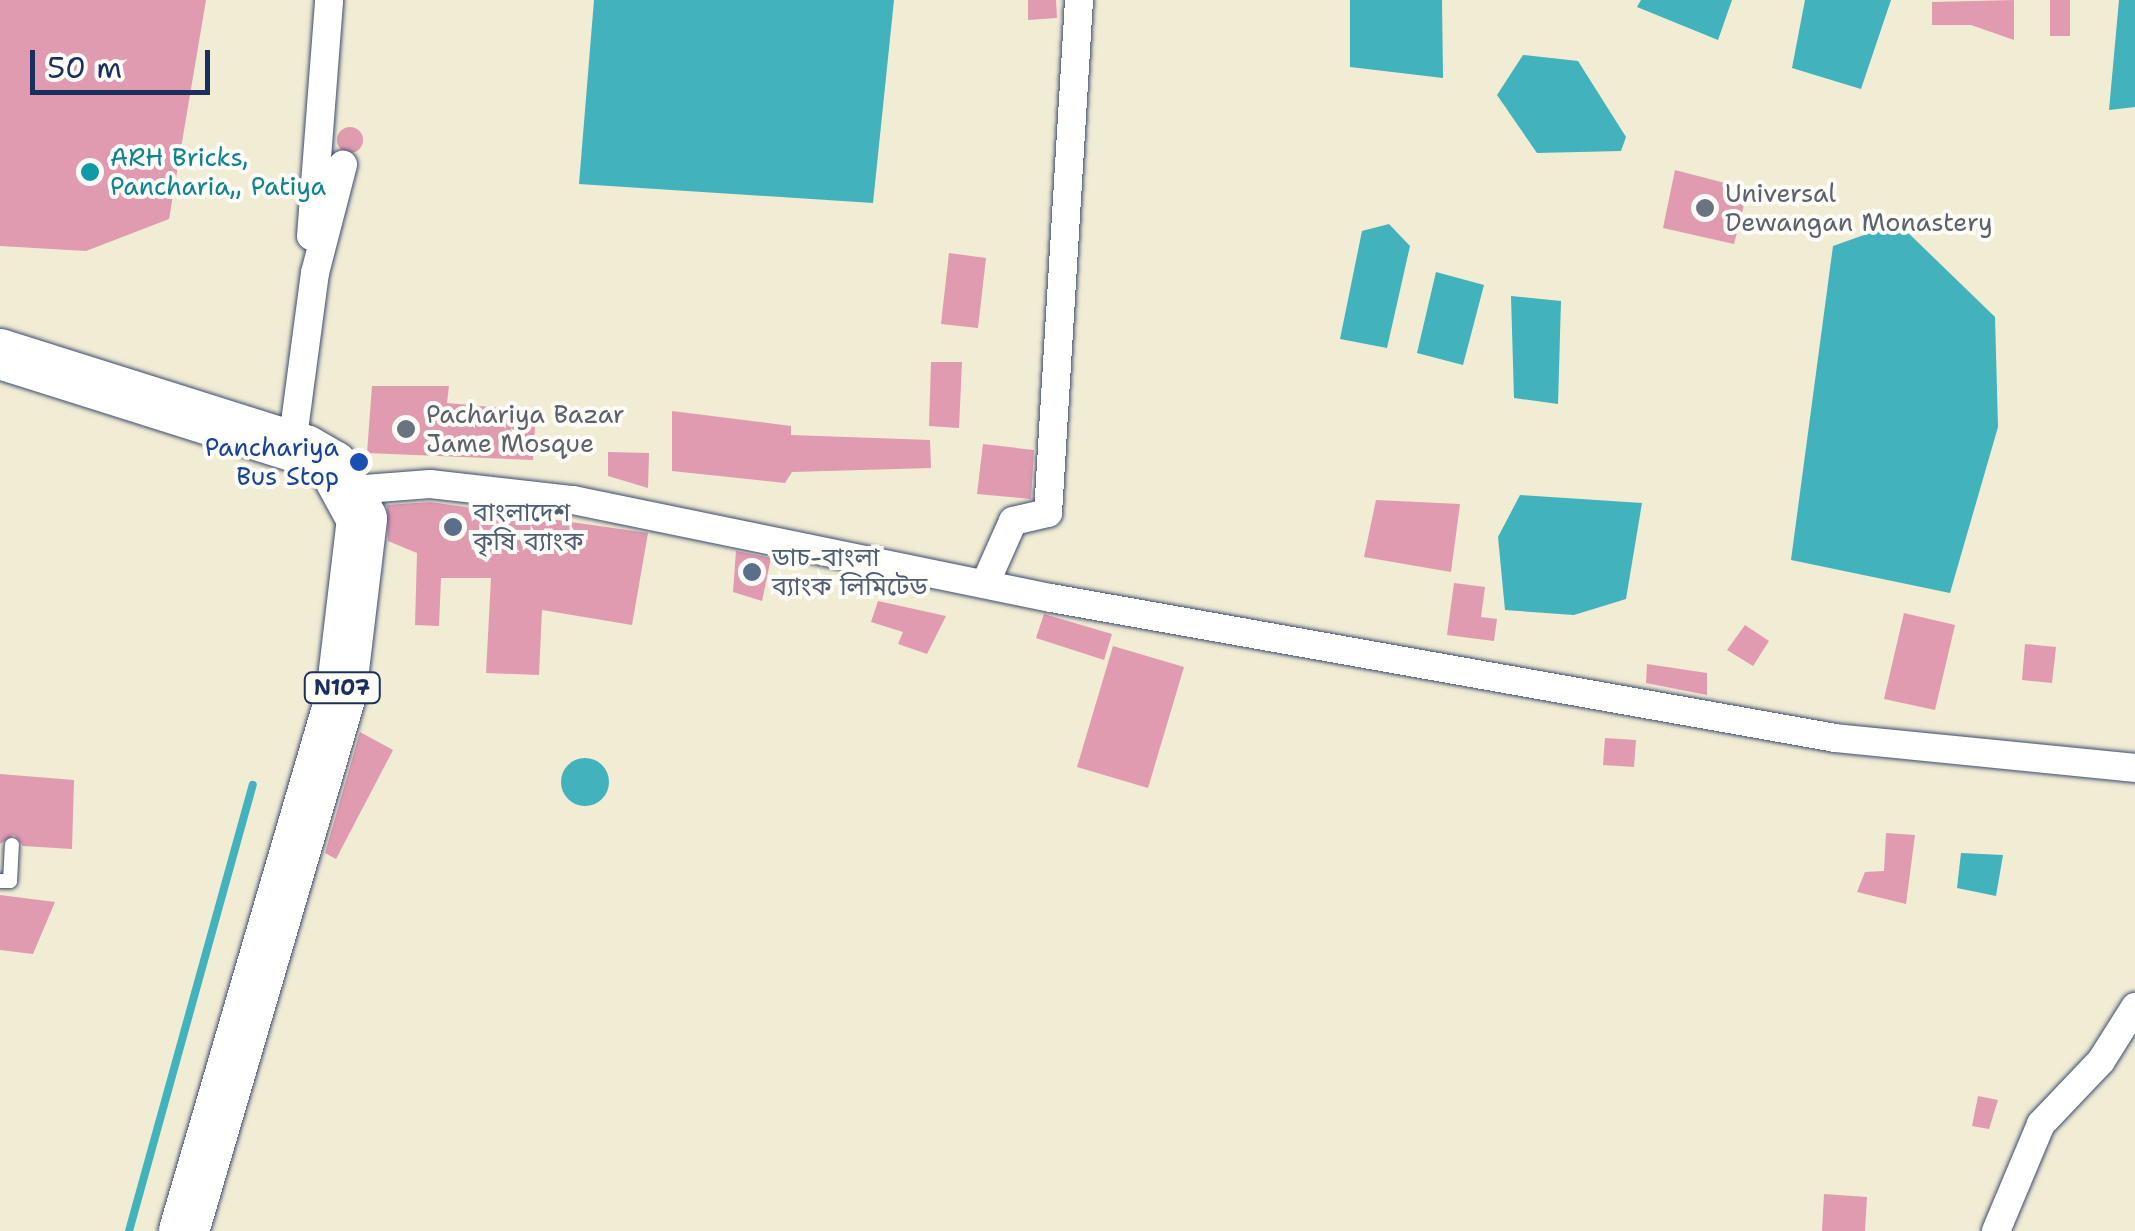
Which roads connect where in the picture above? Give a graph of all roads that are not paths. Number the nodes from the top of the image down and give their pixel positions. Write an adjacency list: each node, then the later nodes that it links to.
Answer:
1 (330, 0): 4 (street)
2 (1080, 0): 8 (street)
3 (344, 164): 4 (street)
4 (315, 273): 6 (street)
5 (0, 354): 6 (highway)
6 (292, 446): 7 (highway)
7 (352, 490): 8 (street); 13 (highway, N107)
8 (985, 584): 9 (street)
9 (2135, 768)
10 (12, 845): 11 (lane)
11 (0, 881)
12 (2135, 1007): 14 (street)
13 (184, 1231)
14 (1996, 1231)

